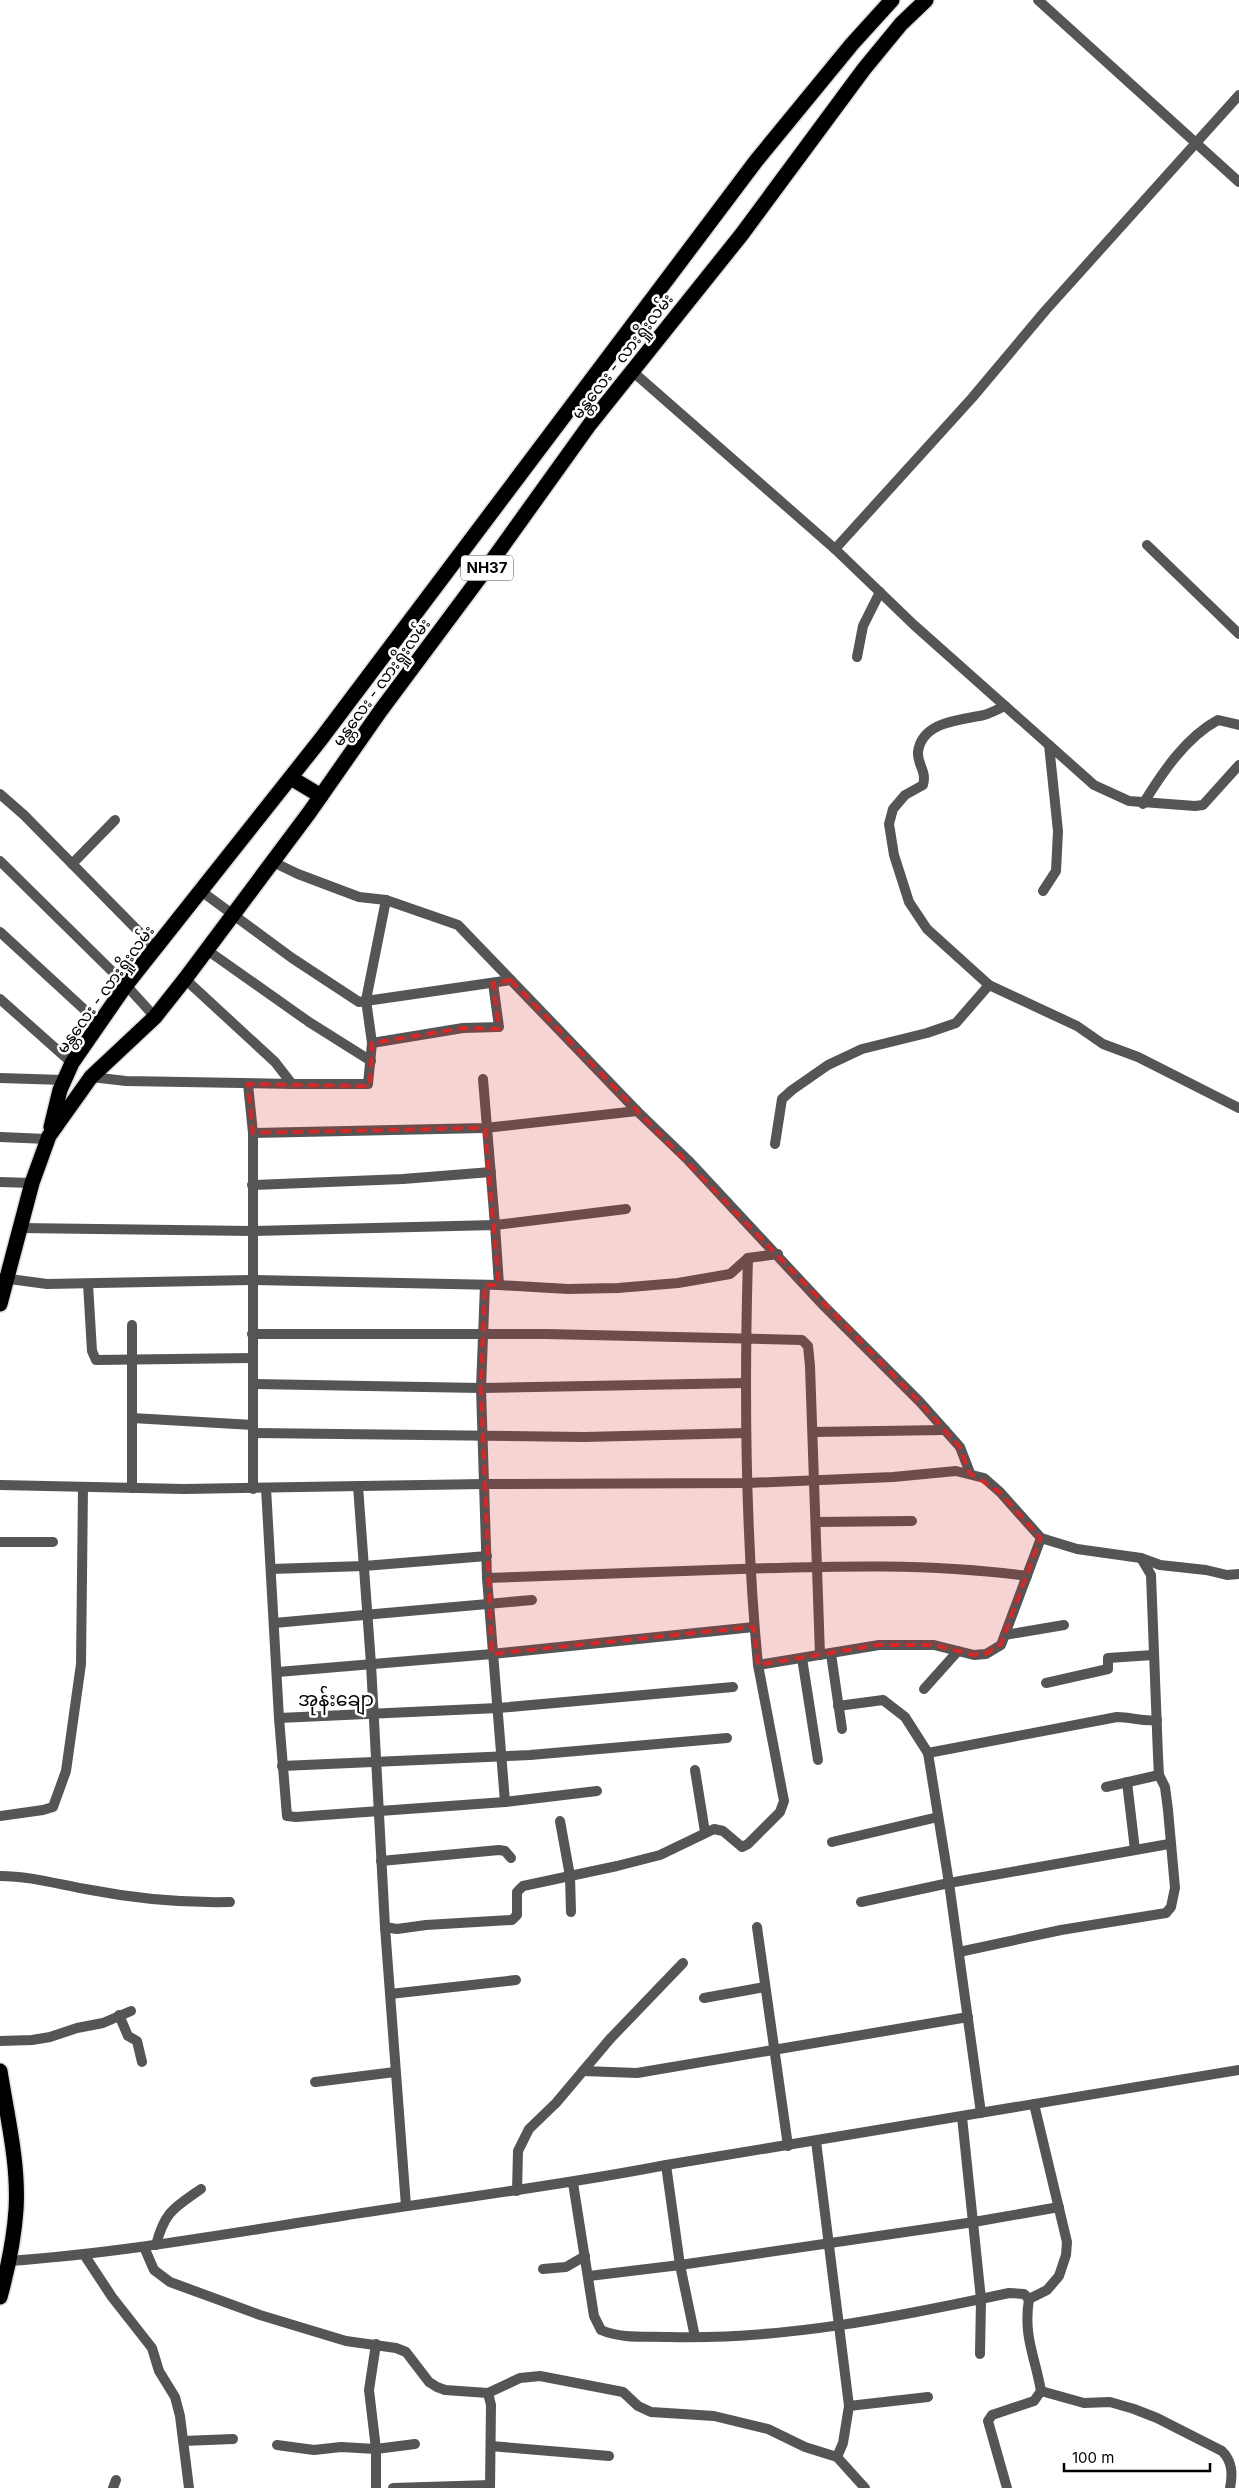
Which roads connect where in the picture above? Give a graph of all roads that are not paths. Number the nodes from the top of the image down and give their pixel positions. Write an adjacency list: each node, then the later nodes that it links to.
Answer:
1 (892, 0): 17 (highway, မန္တလေး - လားရှိုးလမ်း / NH37)
2 (926, 0): 7 (highway, မန္တလေး - လားရှိုးလမ်း / NH37)
3 (1038, 0): 5 (street)
4 (1239, 95): 5 (street)
5 (1195, 143): 6 (street); 9 (street)
6 (1239, 182)
7 (632, 371): 9 (street); 19 (highway, မန္တလေး - လားရှိုးလမ်း / NH37)
8 (1147, 545): 11 (street)
9 (835, 549): 10 (street)
10 (880, 592): 12 (street); 13 (street)
11 (1239, 634)
12 (858, 657)
13 (1005, 706): 15 (street); 36 (street)
14 (1239, 725): 20 (street)
15 (1049, 745): 20 (street); 26 (street)
16 (1239, 765): 20 (street)
17 (291, 778): 19 (highway); 25 (highway, မန္တလေး - လားရှိုးလမ်း / NH37)
18 (0, 794): 24 (street)
19 (321, 796): 23 (highway, မန္တလေး - လားရှိုးလမ်း / NH37)
20 (1143, 804)
21 (115, 820): 24 (street)
22 (0, 861): 35 (street)
23 (273, 862): 27 (street); 28 (highway, မန္တလေး - လားရှိုးလမ်း / NH37)
24 (72, 864): 30 (street)
25 (200, 891): 28 (street); 30 (highway, မန္တလေး - လားရှိုးလမ်း / NH37)
26 (1043, 892)
27 (386, 900): 33 (street); 38 (street)
28 (234, 914): 31 (highway, မန္တလေး - လားရှိုးလမ်း / NH37); 38 (street)
29 (0, 932): 40 (street)
30 (155, 948): 35 (highway, မန္တလေး - လားရှိုးလမ်း / NH37)
31 (207, 950): 32 (highway, မန္တလေး - လားရှိုးလမ်း / NH37); 42 (street)
32 (185, 979): 39 (highway, မန္တလေး - လားရှိုးလမ်း / NH37); 49 (street)
33 (511, 980): 34 (street); 51 (street)
34 (493, 983): 38 (street); 41 (street)
35 (126, 985): 39 (street); 40 (highway, မန္တလေး - လားရှိုးလမ်း / NH37)
36 (989, 985): 50 (street); 56 (street)
37 (0, 999): 43 (street)
38 (366, 1000): 41 (street)
39 (155, 1017): 45 (highway, မန္တလေး - လားရှိုးလမ်း / NH37)
40 (99, 1023): 43 (highway, မန္တလေး - လားရှိုးလမ်း / NH37)
41 (372, 1043): 42 (street)
42 (371, 1061): 49 (street)
43 (72, 1063): 47 (highway, မန္တလေး - လားရှိုးလမ်း / NH37)
44 (2, 1076): 47 (street)
45 (91, 1077): 48 (street); 54 (highway, မန္တလေး - လားရှိုးလမ်း / NH37)
46 (483, 1079): 52 (street)
47 (64, 1080): 54 (highway, မန္တလေး - လားရှိုးလမ်း / NH37)
48 (248, 1084): 49 (street); 53 (street)
49 (292, 1084)
50 (1239, 1108)
51 (637, 1111): 52 (street); 65 (street)
52 (485, 1128): 53 (street); 57 (street)
53 (253, 1133): 60 (street)
54 (48, 1137): 55 (street); 59 (highway, NH37)
55 (0, 1138)
56 (775, 1144)
57 (491, 1172): 60 (street); 62 (street)
58 (0, 1182): 59 (street)
59 (32, 1183): 63 (highway, NH37)
60 (252, 1184): 64 (street)
61 (626, 1209): 62 (street)
62 (495, 1225): 64 (street); 71 (street)
63 (20, 1228): 64 (street); 67 (highway, NH37)
64 (252, 1231): 68 (street)
65 (778, 1254): 66 (street); 84 (street)
66 (748, 1258): 71 (street); 76 (street)
67 (3, 1278): 69 (street); 72 (highway, NH37)
68 (251, 1280): 69 (street); 70 (street); 74 (street)
69 (88, 1284): 77 (street)
70 (485, 1285): 71 (street); 75 (street)
71 (500, 1285)
72 (0, 1304)
73 (132, 1326): 77 (street)
74 (252, 1334): 75 (street); 78 (street)
75 (484, 1336): 76 (street); 81 (street)
76 (746, 1338): 79 (street); 85 (street)
77 (132, 1358): 78 (street); 82 (street)
78 (252, 1358): 80 (street)
79 (746, 1383): 81 (street); 86 (street)
80 (252, 1384): 81 (street); 83 (street)
81 (481, 1388): 87 (street)
82 (132, 1418): 83 (street); 95 (street)
83 (253, 1429): 87 (street); 97 (street)
84 (945, 1430): 85 (street); 88 (street)
85 (813, 1432): 89 (street)
86 (746, 1433): 87 (street); 90 (street)
87 (482, 1435): 92 (street)
88 (970, 1473): 89 (street); 100 (street)
89 (815, 1480): 90 (street); 99 (street)
90 (747, 1483): 92 (street); 109 (street)
91 (0, 1484): 94 (street)
92 (484, 1484): 93 (street); 103 (street)
93 (358, 1486): 96 (street); 105 (street)
94 (83, 1488): 95 (street); 151 (street)
95 (132, 1488): 97 (street)
96 (266, 1488): 97 (street); 108 (street)
97 (253, 1489)
98 (912, 1521): 99 (street)
99 (816, 1522): 106 (street)
100 (1041, 1538): 104 (street); 112 (street)
101 (0, 1542): 102 (street)
102 (53, 1542)
103 (487, 1556): 105 (street); 113 (street)
104 (1140, 1558): 107 (street); 111 (street)
105 (364, 1566): 108 (street); 116 (street)
106 (816, 1566): 109 (street); 112 (street); 123 (street)
107 (1160, 1566): 110 (street); 111 (street)
108 (271, 1569): 117 (street)
109 (750, 1569): 113 (street); 119 (street)
110 (1239, 1574)
111 (1151, 1575): 124 (street)
112 (1027, 1576): 120 (street)
113 (487, 1578): 115 (street)
114 (532, 1600): 115 (street)
115 (488, 1603): 116 (street); 122 (street)
116 (366, 1614): 117 (street); 126 (street)
117 (274, 1623): 128 (street)
118 (1064, 1625): 120 (street)
119 (754, 1627): 122 (street); 127 (street)
120 (1005, 1635): 121 (street)
121 (958, 1651): 123 (street); 131 (street)
122 (492, 1654): 126 (street); 133 (street)
123 (826, 1654): 125 (street); 132 (street)
124 (1152, 1655): 129 (street); 136 (street)
125 (802, 1658): 127 (street); 141 (street)
126 (371, 1664): 128 (street); 134 (street)
127 (758, 1665): 154 (street)
128 (278, 1672): 135 (street)
129 (1046, 1683)
130 (733, 1686): 133 (street)
131 (924, 1689)
132 (838, 1706): 137 (street); 139 (street)
133 (498, 1708): 134 (street); 140 (street)
134 (373, 1713): 135 (street); 142 (street)
135 (279, 1718): 143 (street)
136 (1158, 1720): 139 (street); 145 (street)
137 (842, 1729)
138 (727, 1738): 140 (street)
139 (928, 1753): 152 (street)
140 (501, 1756): 142 (street); 149 (street)
141 (818, 1760)
142 (376, 1762): 143 (street); 150 (street)
143 (282, 1766): 150 (street)
144 (695, 1770): 154 (street)
145 (1159, 1775): 146 (street); 156 (street)
146 (1127, 1782): 147 (street); 157 (street)
147 (1106, 1787)
148 (597, 1791): 149 (street)
149 (505, 1802): 150 (street)
150 (377, 1810): 159 (street)
151 (0, 1816)
152 (938, 1817): 155 (street); 162 (street)
153 (560, 1821): 161 (street)
154 (705, 1832): 161 (street)
155 (832, 1842)
156 (1169, 1844): 157 (street); 168 (street)
157 (1135, 1850): 162 (street)
158 (511, 1858): 159 (street)
159 (381, 1861): 166 (street)
160 (0, 1876): 163 (street)
161 (570, 1876): 165 (street); 166 (street)
162 (949, 1883): 164 (street); 168 (street)
163 (230, 1902)
164 (860, 1902)
165 (570, 1912)
166 (385, 1927): 172 (street)
167 (757, 1927): 171 (street)
168 (959, 1952): 176 (street)
169 (683, 1964): 182 (street)
170 (516, 1980): 172 (street)
171 (766, 1987): 173 (street); 178 (street)
172 (390, 1994): 183 (street)
173 (704, 1998)
174 (132, 2010): 175 (street)
175 (119, 2015): 177 (street); 179 (street)
176 (968, 2017): 178 (street); 186 (street)
177 (0, 2041)
178 (774, 2049): 182 (street); 189 (street)
179 (142, 2062)
180 (1239, 2070): 185 (street)
181 (0, 2071): 200 (highway)
182 (583, 2071): 193 (street)
183 (395, 2072): 184 (street); 194 (street)
184 (315, 2082)
185 (1034, 2104): 186 (street); 195 (street)
186 (981, 2113): 187 (street)
187 (962, 2117): 188 (street); 196 (street)
188 (816, 2141): 189 (street); 197 (street)
189 (788, 2146): 190 (street)
190 (666, 2165): 191 (street); 203 (street)
191 (573, 2183): 193 (street); 202 (street)
192 (200, 2189): 198 (street)
193 (517, 2191): 194 (street)
194 (406, 2206): 198 (street)
195 (1059, 2207): 196 (street); 208 (street)
196 (974, 2222): 197 (street); 207 (street)
197 (829, 2242): 203 (street); 209 (street)
198 (156, 2245): 199 (street)
199 (144, 2247): 201 (street); 211 (street)
200 (7, 2252): 201 (street); 206 (highway)
201 (84, 2256): 218 (street)
202 (585, 2256): 204 (street); 205 (street)
203 (680, 2266): 205 (street); 210 (street)
204 (542, 2269)
205 (589, 2276): 210 (street)
206 (0, 2297)
207 (981, 2299): 208 (street); 209 (street); 212 (street)
208 (1029, 2299): 213 (street)
209 (839, 2324): 210 (street); 216 (street)
210 (695, 2338)
211 (376, 2344): 214 (street); 222 (street)
212 (980, 2354)
213 (1041, 2391): 231 (street); 232 (street)
214 (488, 2393): 221 (street); 224 (street)
215 (928, 2397): 216 (street)
216 (849, 2406): 224 (street)
217 (233, 2439): 218 (street)
218 (183, 2441): 226 (street)
219 (415, 2444): 222 (street)
220 (277, 2445): 222 (street)
221 (491, 2446): 223 (street); 225 (street)
222 (376, 2449): 227 (street)
223 (609, 2456)
224 (837, 2457): 230 (street)
225 (490, 2486): 229 (street)
226 (190, 2488)
227 (376, 2488): 228 (street)
228 (386, 2488)
229 (393, 2488)
230 (865, 2488)
231 (1007, 2488)
232 (1230, 2488)

